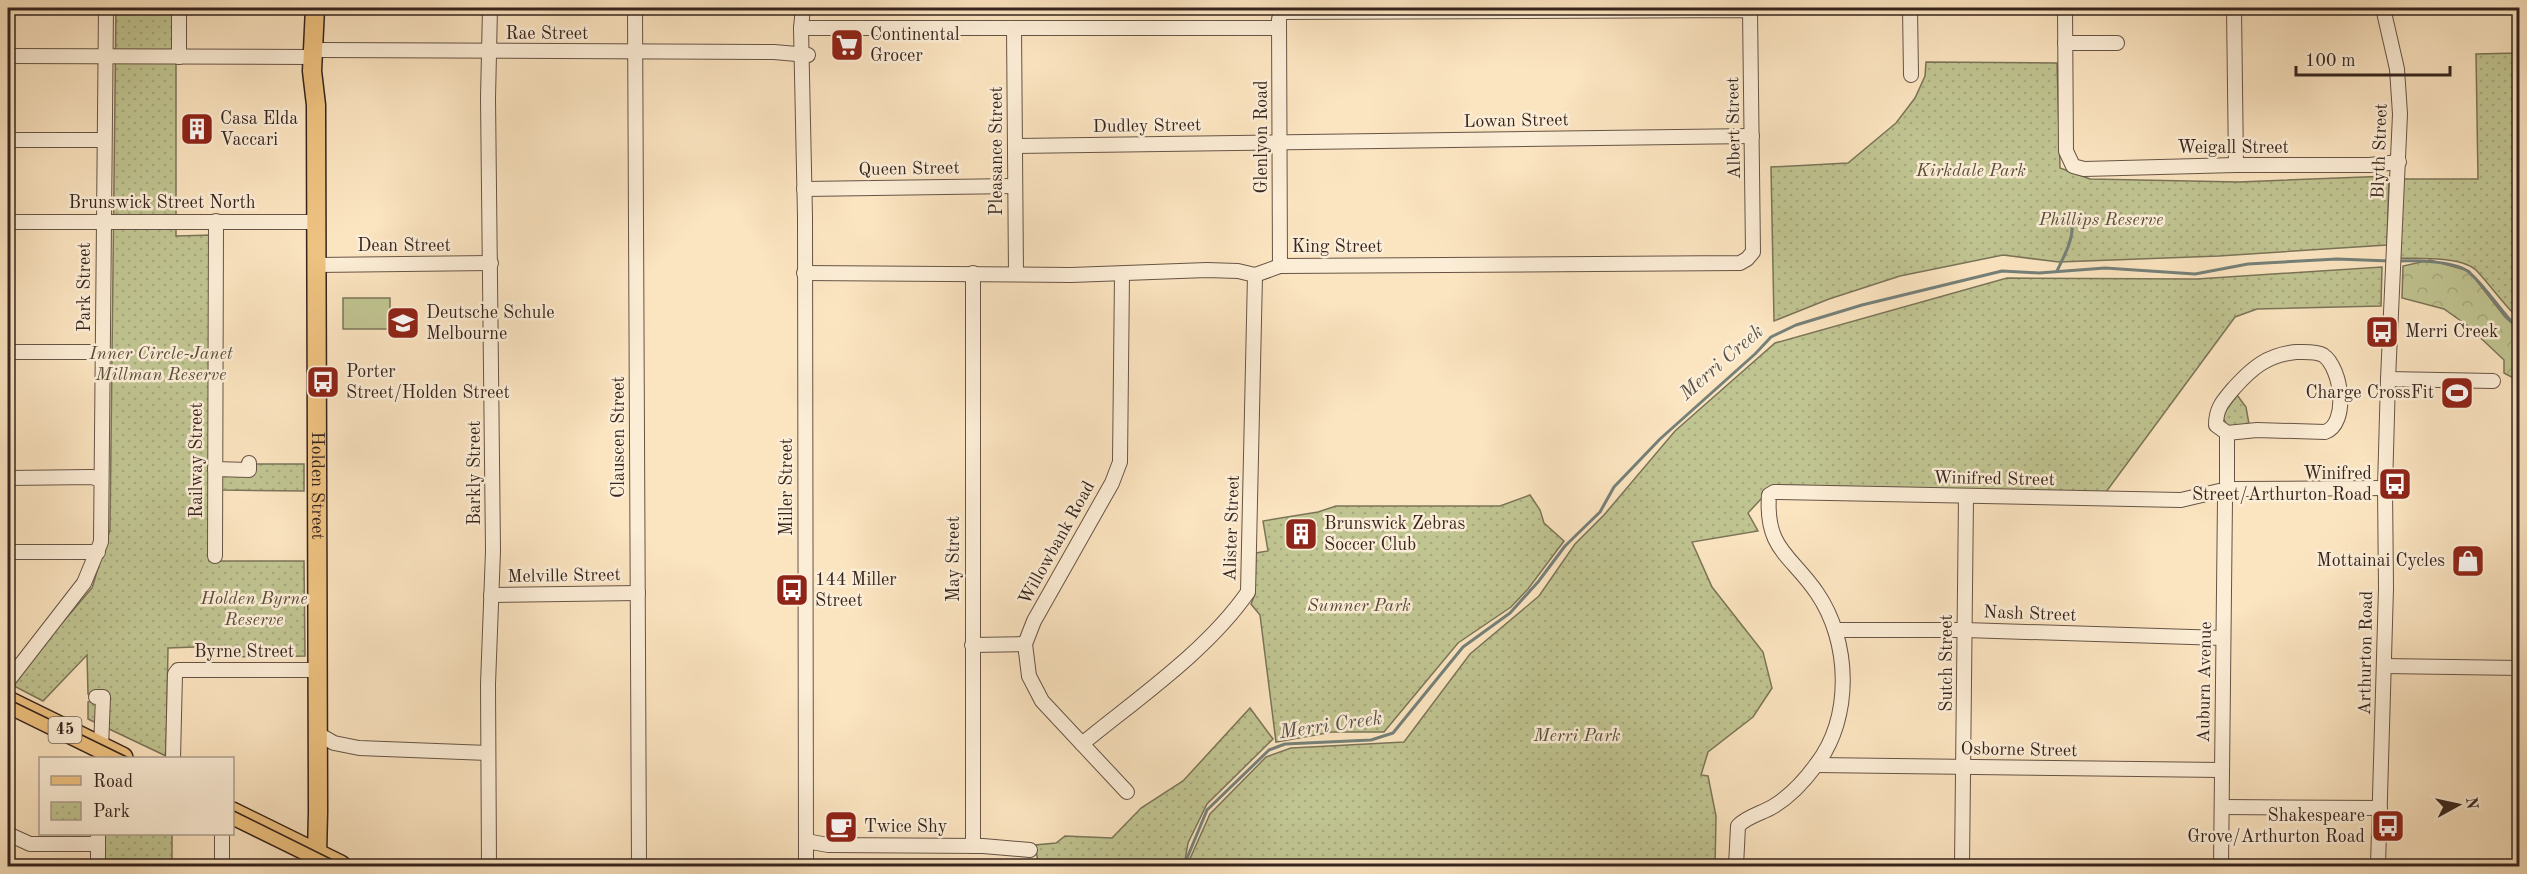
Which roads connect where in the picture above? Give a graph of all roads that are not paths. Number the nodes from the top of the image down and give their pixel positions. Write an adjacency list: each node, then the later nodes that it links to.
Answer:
1 (106, 8): 23 (street, Park Street)
2 (179, 8): 25 (street)
3 (316, 8): 22 (main road, Holden Street)
4 (490, 8): 19 (street, Barkly Street)
5 (635, 8): 20 (street, Clauscen Street)
6 (804, 8): 14 (street, Miller Street)
7 (1910, 8): 26 (street)
8 (2065, 8): 17 (street)
9 (2234, 8): 33 (street)
10 (2383, 8): 32 (street, Blyth Street)
11 (1515, 9): 12 (street); 13 (street)
12 (1633, 9): 27 (street, Albert Street)
13 (1279, 10): 16 (street, Glenlyon Road)
14 (804, 28): 15 (street); 21 (street, Miller Street)
15 (1014, 28): 16 (street); 31 (street, Pleasance Street)
16 (1279, 28): 30 (street, Glenlyon Road)
17 (2066, 43): 18 (street); 33 (street, Weigall Street)
18 (2117, 43)
19 (489, 52): 20 (street, Rae Street); 22 (street, Rae Street); 41 (street, Barkly Street)
20 (635, 52): 21 (street, Rae Street); 65 (street, Clauscen Street)
21 (804, 52): 35 (street, Miller Street)
22 (316, 53): 25 (street, Rae Street); 39 (main road, Holden Street)
23 (105, 56): 24 (street, Rae Street); 25 (street, Rae Street); 29 (street, Park Street)
24 (8, 57)
25 (179, 57)
26 (1911, 75)
27 (1752, 136): 30 (street, Lowan Street); 40 (street, Albert Street)
28 (8, 140): 29 (street)
29 (104, 140): 36 (street, Park Street)
30 (1280, 142): 31 (street, Dudley Street); 43 (street, Glenlyon Road)
31 (1015, 146): 34 (street, Pleasance Street)
32 (2399, 162): 33 (street, Weigall Street); 49 (street, Blyth Street)
33 (2236, 165)
34 (1015, 186): 35 (street, Queen Street); 46 (street, Pleasance Street)
35 (804, 189): 44 (street, Miller Street)
36 (103, 221): 37 (street, Brunswick Street North); 38 (street, Brunswick Street North); 51 (street, Park Street)
37 (216, 221): 39 (street, Brunswick Street North); 56 (street, Railway Street)
38 (8, 222)
39 (316, 222): 42 (main road, Holden Street)
40 (1753, 245): 43 (street, King Street)
41 (491, 264): 42 (street, Dean Street); 66 (street, Barkly Street)
42 (317, 265): 74 (main road, Holden Street)
43 (1280, 266): 48 (street, King Street)
44 (804, 273): 45 (street, King Street); 96 (street, Miller Street)
45 (974, 273): 46 (street, King Street); 71 (street, May Street)
46 (1016, 274): 47 (street, King Street)
47 (1122, 274): 48 (street, King Street); 70 (street, Willowbank Road)
48 (1255, 275): 79 (street, Alister Street)
49 (2392, 296): 52 (street, Arthurton Road)
50 (8, 352): 51 (street)
51 (103, 352): 58 (street, Park Street)
52 (2388, 379): 53 (street); 59 (street, Arthurton Road)
53 (2493, 381)
54 (2227, 433): 54 (street, Auburn Avenue); 60 (street, Auburn Avenue)
55 (249, 463): 56 (street)
56 (215, 469): 64 (street, Railway Street)
57 (8, 478): 58 (street)
58 (102, 480): 63 (street, Park Street)
59 (2385, 488): 60 (street, Winifred Street); 72 (street, Arthurton Road)
60 (2226, 491): 61 (street, Winifred Street); 69 (street, Auburn Avenue)
61 (1966, 497): 67 (street, Winifred Street); 68 (street, Sutch Street)
62 (8, 552): 63 (street)
63 (98, 552): 75 (street, Park Street)
64 (215, 556)
65 (638, 593): 66 (street, Melville Street); 104 (street, Clauscen Street)
66 (490, 595): 82 (street, Barkly Street)
67 (1836, 630): 68 (street, Nash Street); 86 (street)
68 (1965, 630): 69 (street, Nash Street); 87 (street, Sutch Street)
69 (2223, 638): 88 (street, Auburn Avenue)
70 (1025, 644): 71 (street); 79 (street, Willowbank Road)
71 (972, 645): 97 (street, May Street)
72 (2384, 666): 73 (street); 91 (street, Arthurton Road)
73 (2520, 668)
74 (318, 670): 78 (main road, Holden Street); 84 (street, Byrne Street)
75 (10, 672)
76 (96, 697): 81 (street)
77 (8, 702): 81 (highway, 45)
78 (318, 734): 80 (street); 85 (main road, Holden Street)
79 (1082, 744): 89 (street, Willowbank Road)
80 (359, 747): 82 (street); 85 (street)
81 (100, 751): 83 (highway, 45)
82 (488, 753): 103 (street, Barkly Street)
83 (116, 757)
84 (173, 757)
85 (318, 763): 99 (main road, Holden Street)
86 (1816, 765): 87 (street, Osborne Street); 106 (street)
87 (1965, 767): 88 (street, Osborne Street); 107 (street, Sutch Street)
88 (2222, 770): 90 (street, Auburn Avenue)
89 (1127, 792)
90 (2222, 807): 91 (street); 108 (street, Auburn Avenue)
91 (2380, 808): 109 (street, Arthurton Road)
92 (234, 814): 99 (highway)
93 (8, 834): 95 (street)
94 (222, 835): 101 (street)
95 (98, 839): 100 (street)
96 (806, 845): 97 (street); 105 (street, Miller Street)
97 (973, 846): 98 (street)
98 (1030, 850)
99 (317, 861): 102 (highway)
100 (98, 867)
101 (222, 867)
102 (340, 867)
103 (489, 867)
104 (639, 867)
105 (806, 867)
106 (1736, 867)
107 (1962, 867)
108 (2221, 867)
109 (2378, 867)

